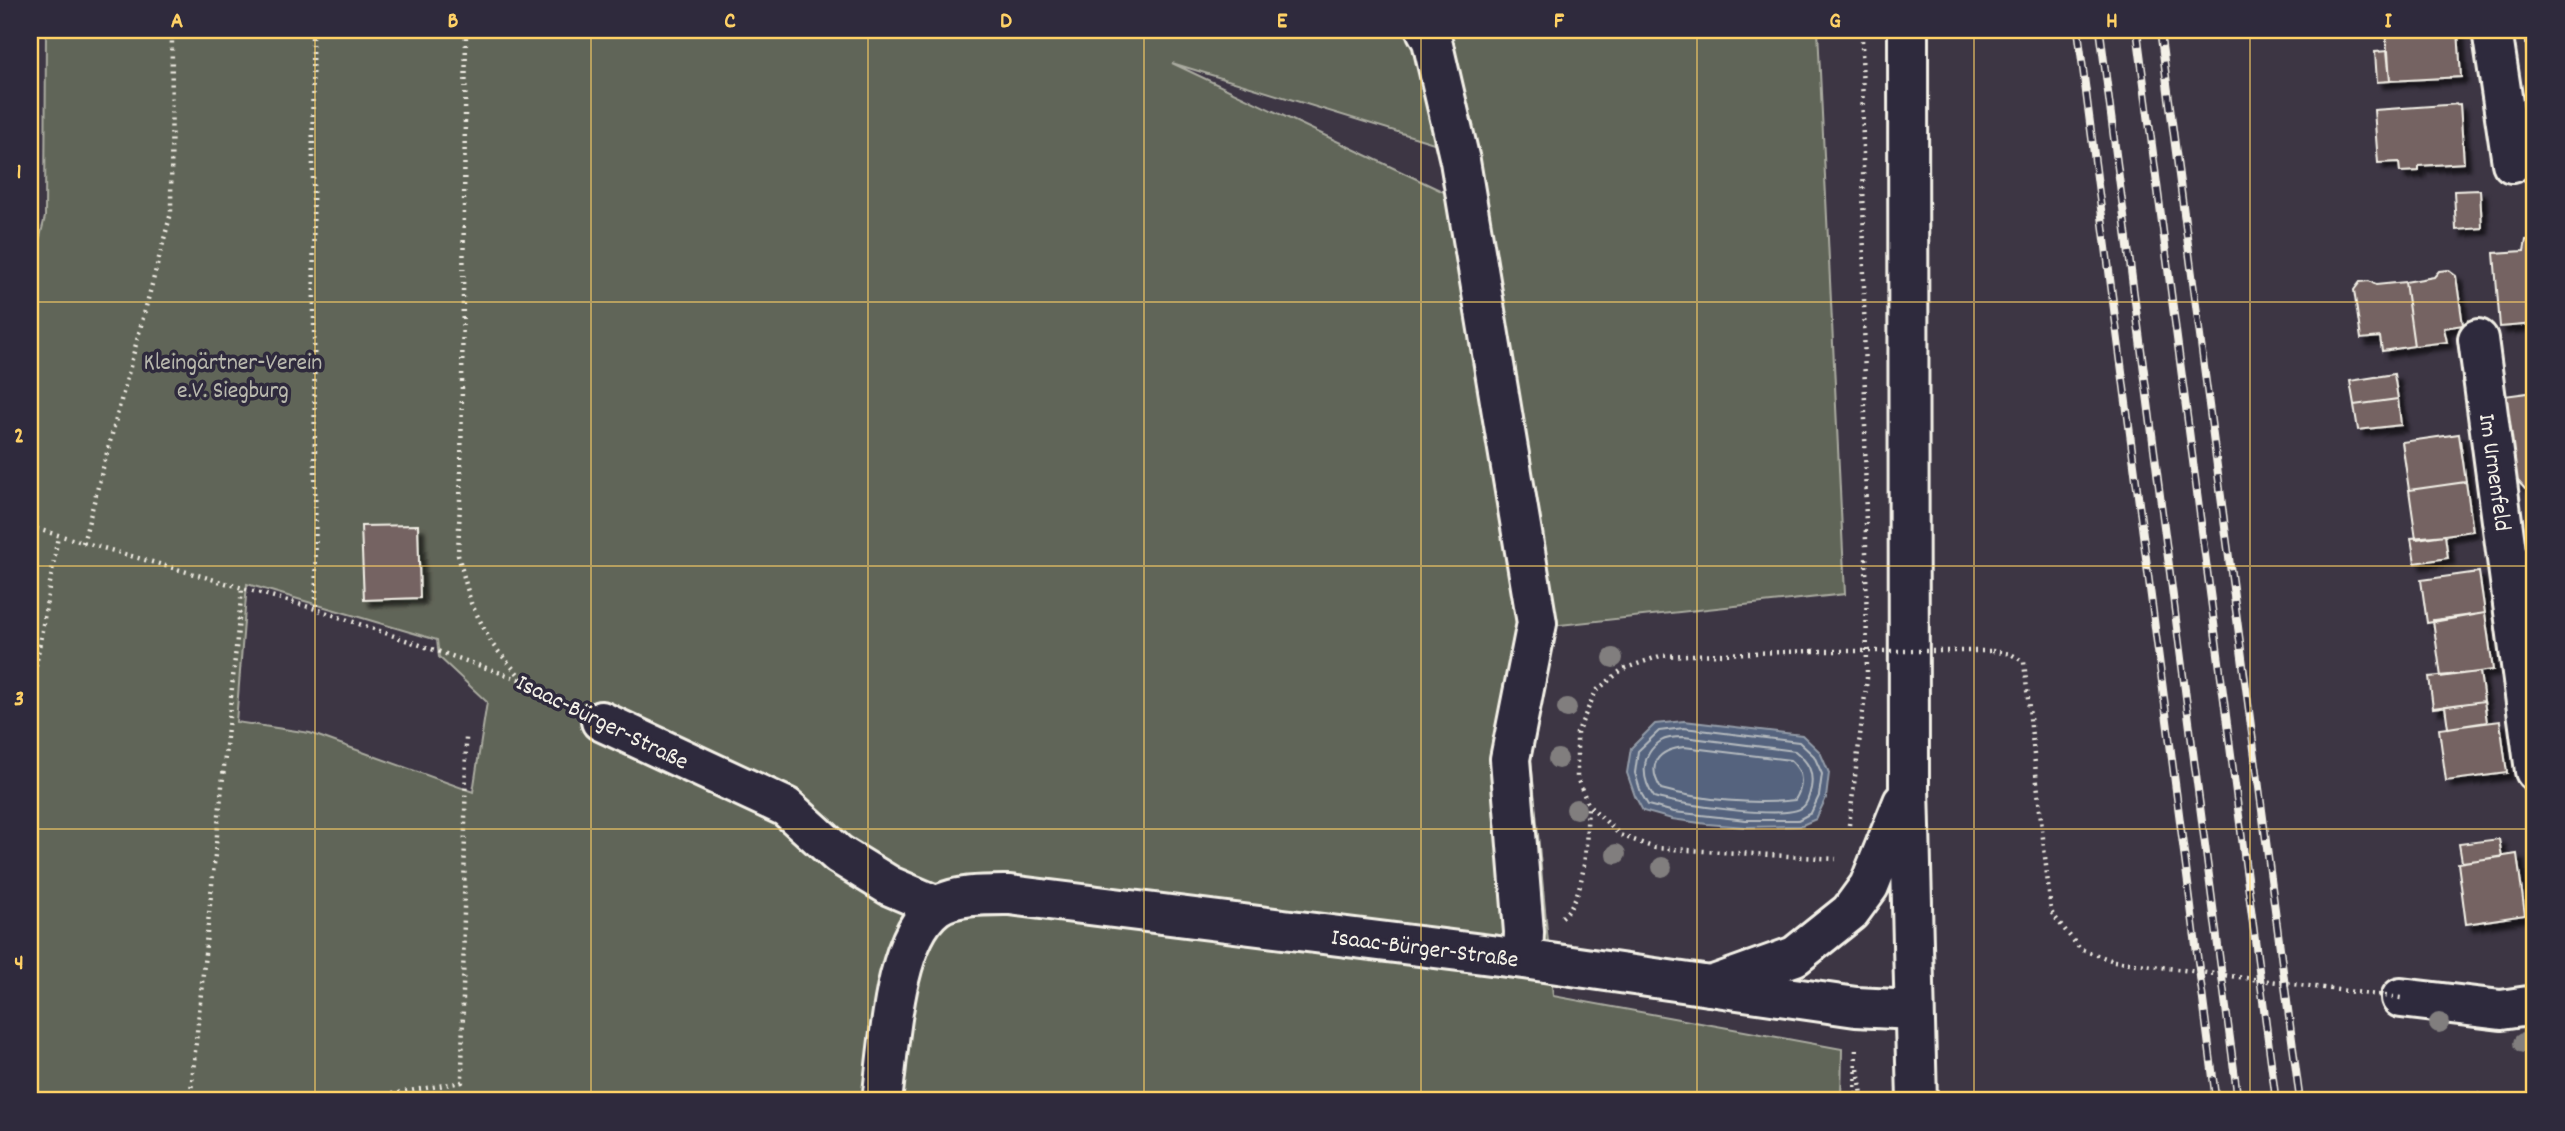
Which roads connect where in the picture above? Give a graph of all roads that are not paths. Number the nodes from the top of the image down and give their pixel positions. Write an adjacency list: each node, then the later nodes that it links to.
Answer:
1 (1426, 30): 10 (street)
2 (1908, 30): 8 (street)
3 (2492, 30): 4 (street)
4 (2512, 163)
5 (2478, 339): 7 (street, Im Urnenfeld)
6 (601, 721): 9 (street, Isaac-Bürger-Straße)
7 (2535, 771)
8 (1909, 787): 11 (street); 14 (street)
9 (937, 906): 10 (street, Isaac-Bürger-Straße); 15 (street)
10 (1523, 946): 11 (street, Isaac-Bürger-Straße)
11 (1711, 986): 14 (street, Isaac-Bürger-Straße)
12 (2401, 998): 13 (street)
13 (2535, 1005)
14 (1913, 1010): 16 (street)
15 (882, 1101)
16 (1917, 1101)

